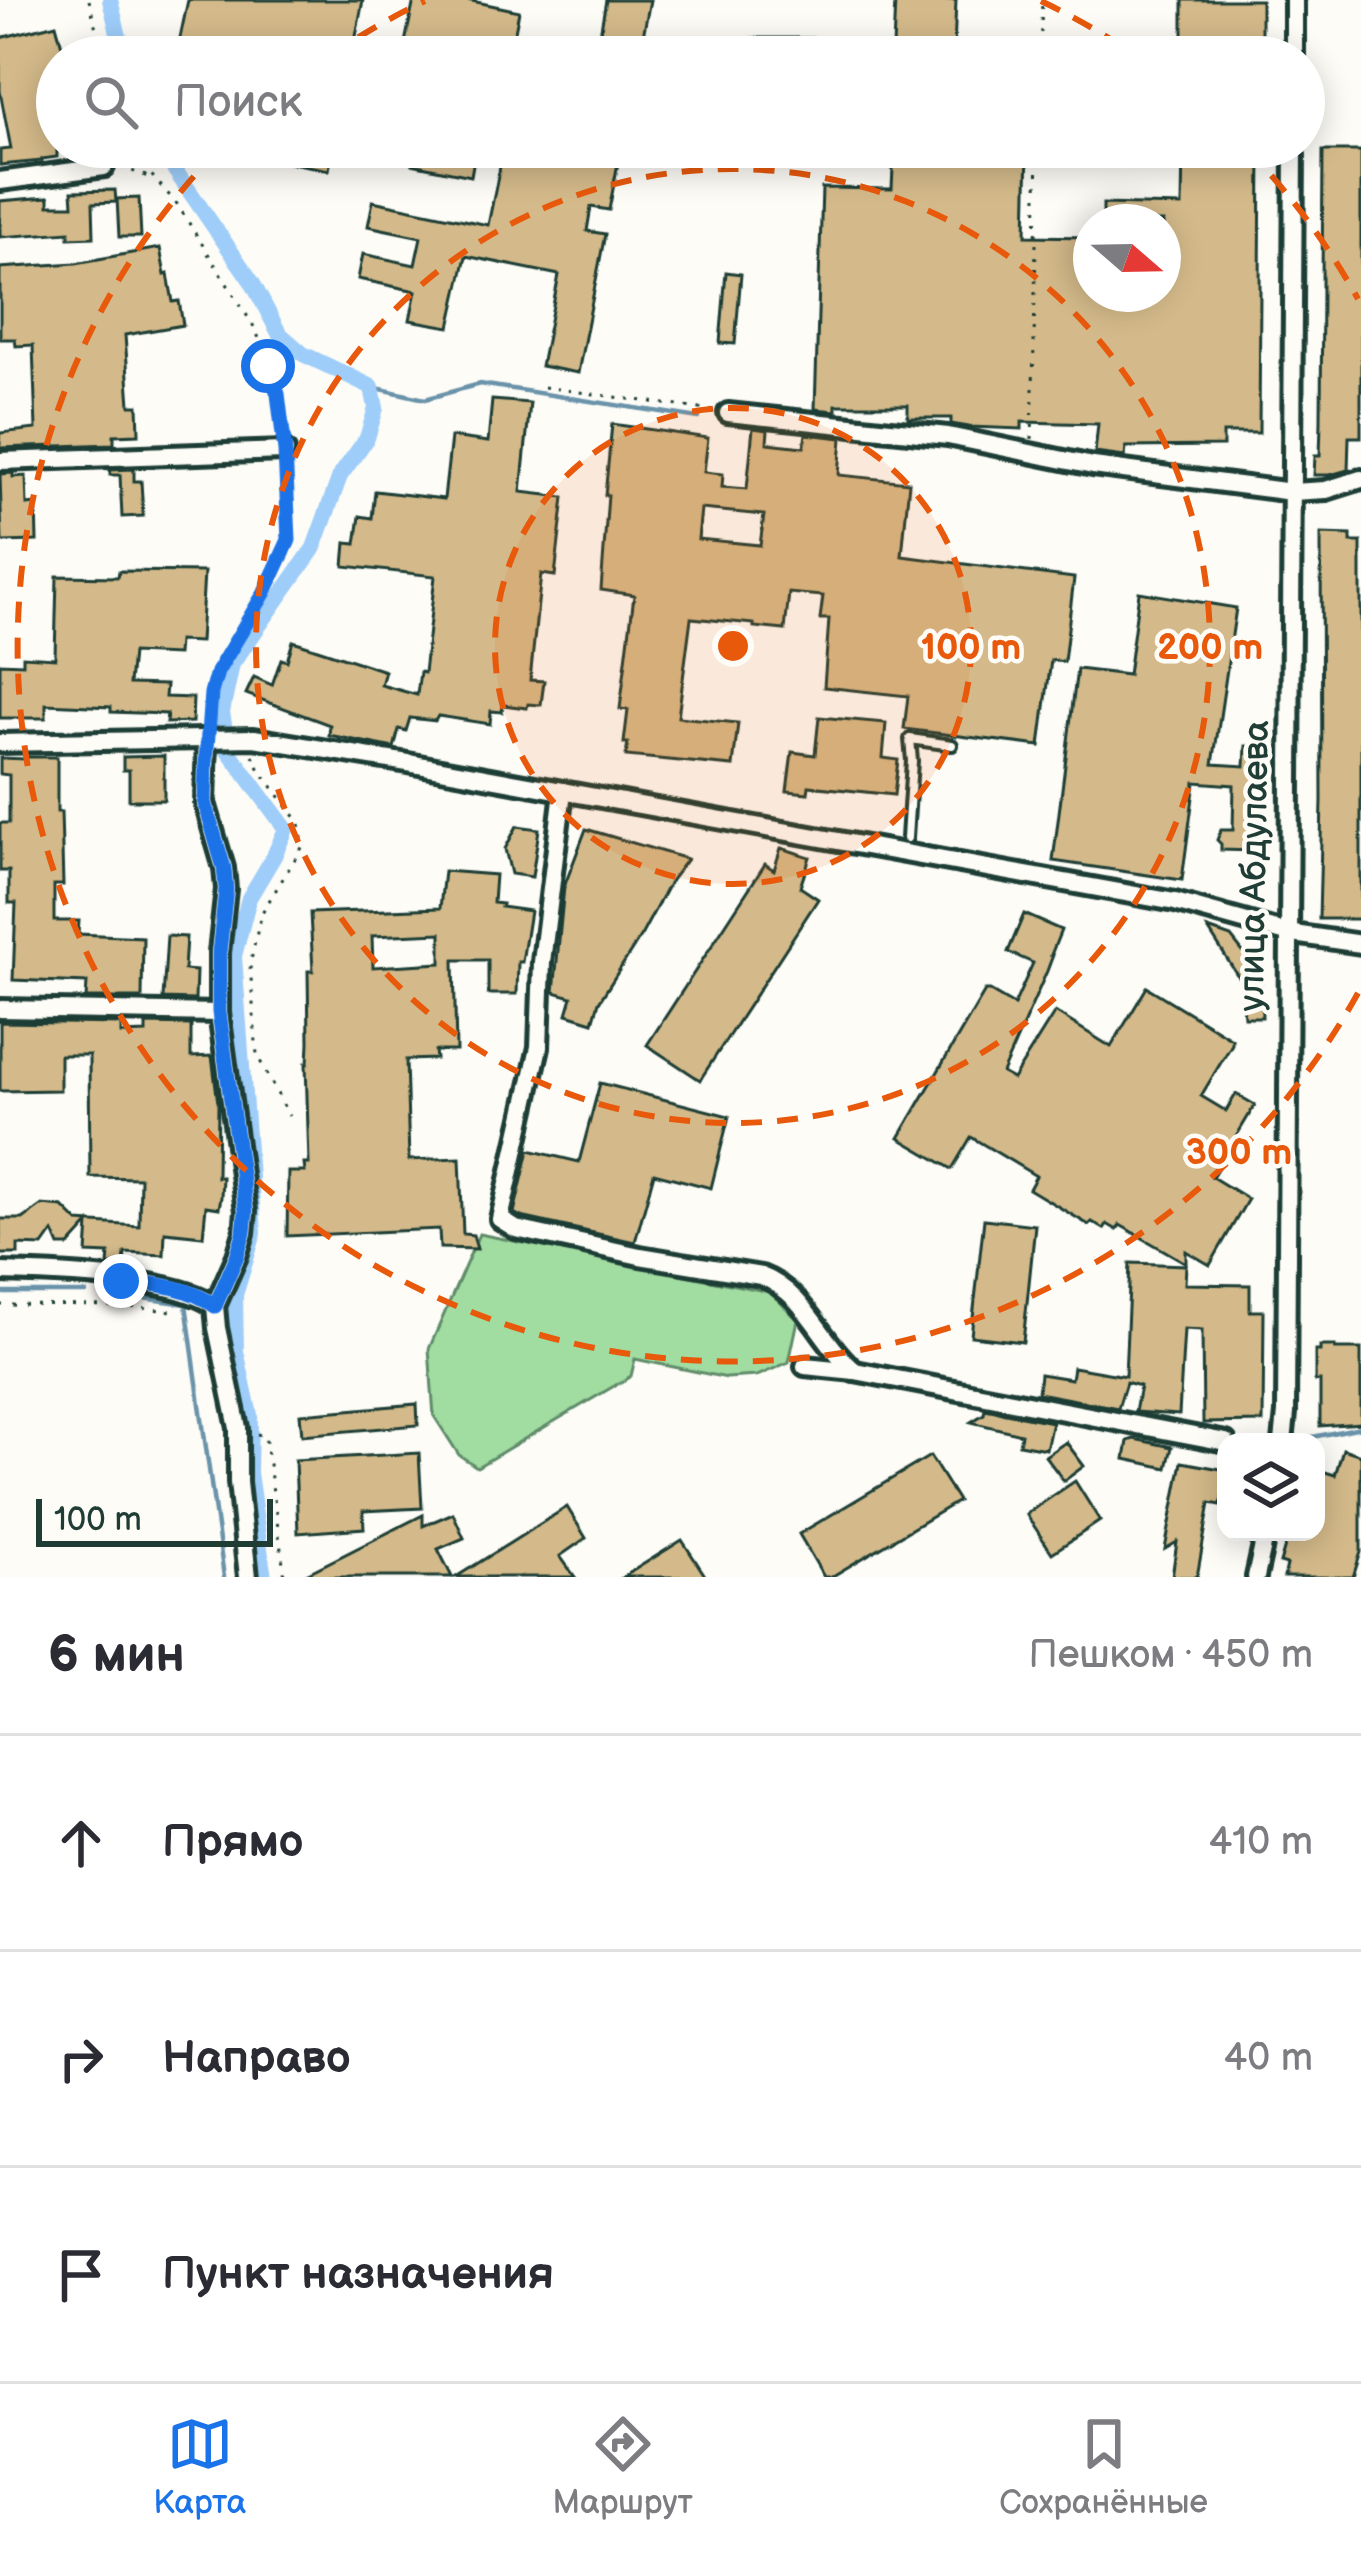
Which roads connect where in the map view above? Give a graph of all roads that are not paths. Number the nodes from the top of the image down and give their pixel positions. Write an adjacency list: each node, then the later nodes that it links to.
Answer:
1 (1294, 0): 2 (street)
2 (1294, 36)
3 (97, 168): 5 (street)
4 (1294, 168): 10 (street, улица Абдулаева)
5 (0, 181)
6 (728, 413): 10 (street)
7 (285, 451): 8 (street)
8 (0, 461)
9 (1361, 478): 10 (street)
10 (1292, 492): 16 (street, улица Абдулаева)
11 (213, 739): 12 (street); 14 (street); 19 (street)
12 (0, 742)
13 (952, 746): 15 (lane)
14 (563, 791): 15 (street); 23 (street)
15 (907, 845): 16 (street)
16 (1287, 933): 17 (street); 24 (street, улица Абдулаева)
17 (1361, 944)
18 (0, 1009): 19 (street)
19 (219, 1012): 21 (street)
20 (0, 1272): 21 (street)
21 (215, 1306): 27 (street)
22 (805, 1366): 23 (street)
23 (855, 1371): 25 (street)
24 (1284, 1433)
25 (1217, 1440)
26 (1264, 1541): 28 (street)
27 (248, 1577)
28 (1256, 1577)

